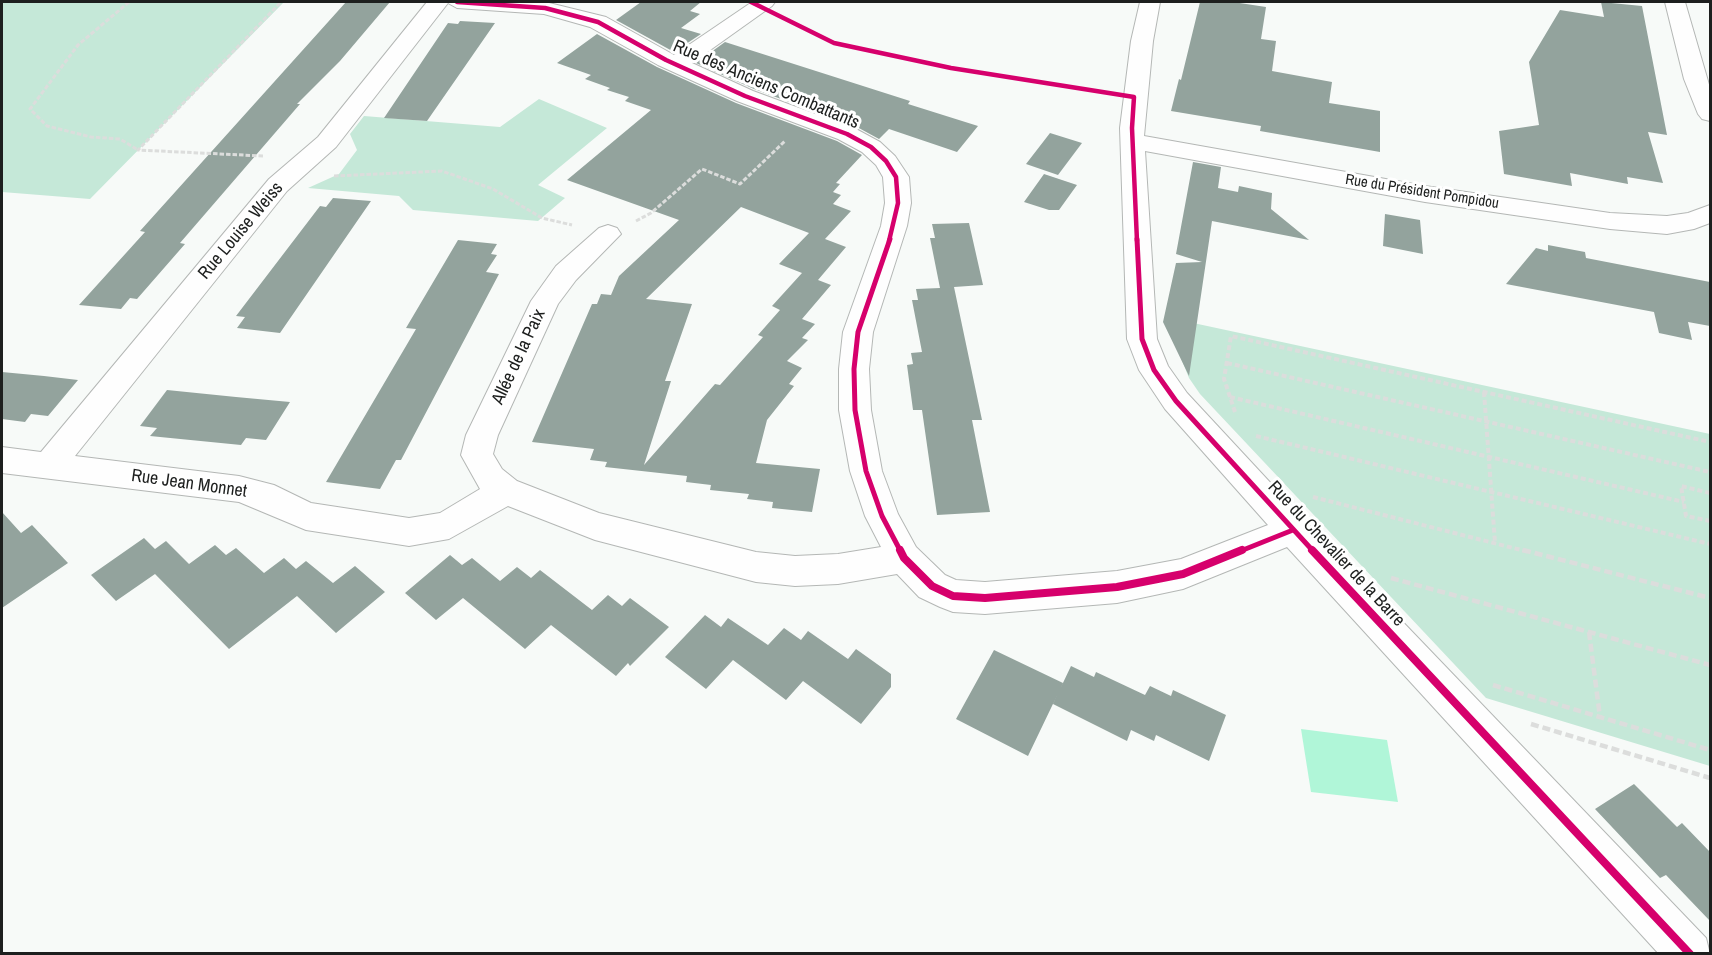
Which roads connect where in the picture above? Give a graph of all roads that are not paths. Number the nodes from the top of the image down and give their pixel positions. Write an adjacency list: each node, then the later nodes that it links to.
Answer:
1 (438, 2): 12 (street, Rue Louise Weiss)
2 (457, 2): 6 (street, Rue des Anciens Combattants)
3 (1150, 2): 8 (street, Rue du Chevalier de la Barre)
4 (1675, 2): 7 (street)
5 (758, 3): 6 (street)
6 (676, 64): 15 (street, Rue des Anciens Combattants)
7 (1710, 114)
8 (1132, 141): 9 (street, Rue du Président Pompidou); 14 (street, Rue du Chevalier de la Barre)
9 (1710, 213)
10 (608, 234): 13 (street, Allée de la Paix)
11 (2, 460): 12 (street, Rue Jean Monnet)
12 (48, 466): 13 (street, Rue Jean Monnet)
13 (505, 491): 15 (street)
14 (1293, 530): 15 (street, Rue des Anciens Combattants); 16 (street, Rue du Chevalier de la Barre)
15 (904, 558)
16 (1690, 954)

